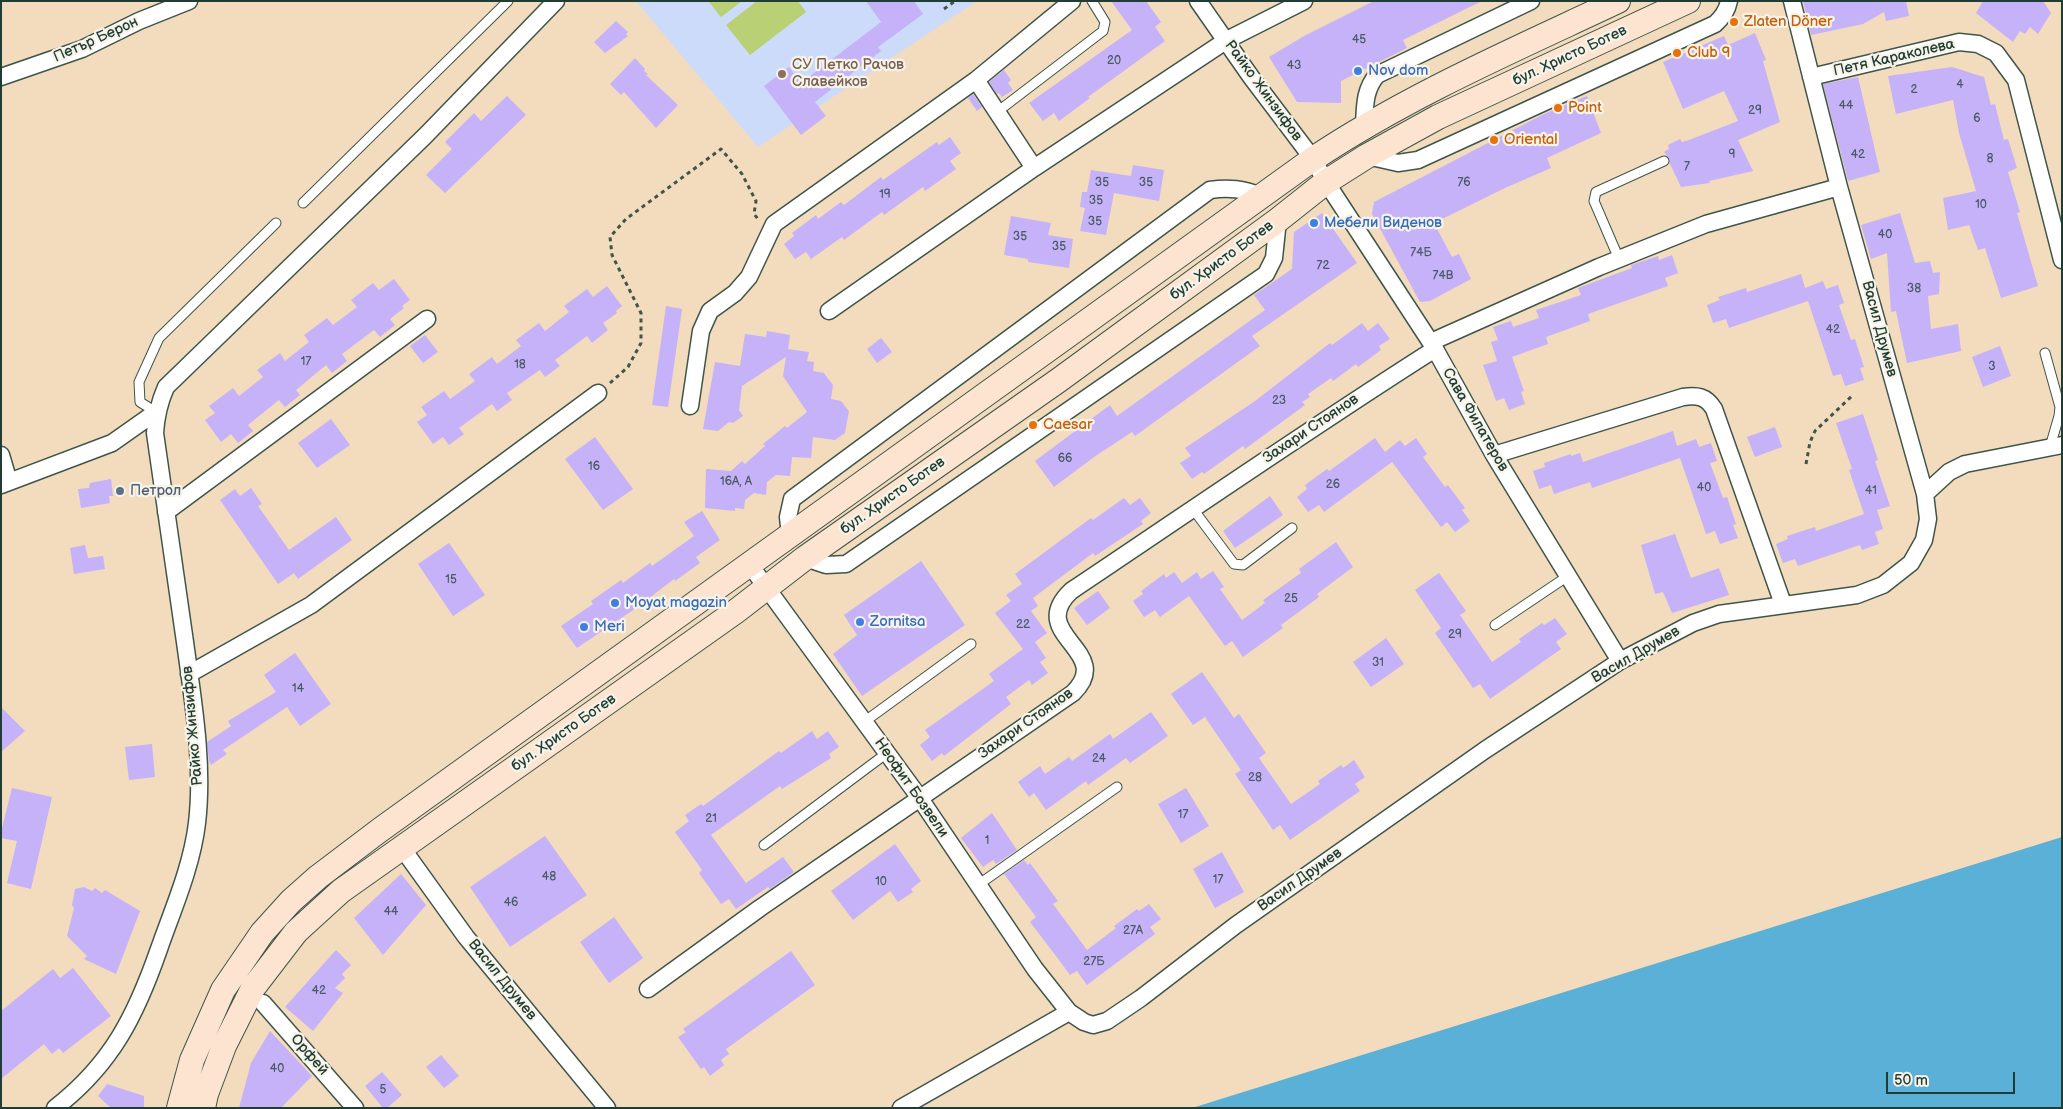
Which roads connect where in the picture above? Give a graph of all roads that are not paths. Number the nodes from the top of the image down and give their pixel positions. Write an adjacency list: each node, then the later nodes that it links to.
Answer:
1 (190, 1): 14 (street, Петър Берон)
2 (508, 1): 26 (lane)
3 (556, 1): 36 (street)
4 (1072, 1): 16 (street)
5 (1092, 1): 17 (lane)
6 (1198, 1): 13 (street, Райко Жинзифов)
7 (1304, 1): 13 (street)
8 (1531, 1): 18 (street)
9 (1618, 1): 18 (main road, бул. Христо Ботев)
10 (1688, 1): 19 (main road, бул. Христо Ботев)
11 (1728, 1): 19 (street)
12 (1792, 1): 15 (street, Васил Друмев)
13 (1226, 40): 20 (street, Райко Жинзифов); 22 (street)
14 (1, 77)
15 (1811, 77): 24 (street, Васил Друмев); 30 (street, Петя Караколева)
16 (976, 80): 17 (street); 37 (street)
17 (997, 112): 22 (street)
18 (1364, 126): 20 (main road, бул. Христо Ботев)
19 (1366, 156): 23 (main road, бул. Христо Ботев)
20 (1313, 159): 23 (street, Райко Жинзифов); 25 (main road, бул. Христо Ботев)
21 (1664, 161): 29 (lane)
22 (1034, 168): 31 (street)
23 (1326, 182): 27 (main road, бул. Христо Ботев); 33 (street, Сава Филатеров)
24 (1840, 187): 29 (street, Захари Стоянов); 42 (street, Васил Друмев)
25 (1262, 196): 46 (main road, бул. Христо Ботев); 46 (street)
26 (303, 203)
27 (1278, 220): 47 (main road, бул. Христо Ботев); 47 (street)
28 (276, 223): 36 (lane)
29 (1619, 259): 33 (street, Захари Стоянов)
30 (2062, 260)
31 (829, 311)
32 (427, 319): 44 (street)
33 (1433, 346): 40 (street, Сава Филатеров); 43 (street, Захари Стоянов)
34 (2045, 353): 38 (lane)
35 (598, 394): 55 (street)
36 (159, 405): 41 (street); 44 (street, Райко Жинзифов)
37 (690, 406)
38 (2056, 446): 42 (street)
39 (1, 455): 41 (street)
40 (1494, 455): 49 (street, Сава Филатеров); 51 (street)
41 (5, 483)
42 (1925, 494): 51 (street, Васил Друмев)
43 (1193, 510): 45 (lane); 59 (street, Захари Стоянов)
44 (166, 512): 55 (street, Райко Жинзифов)
45 (1292, 528)
46 (790, 536): 48 (main road, бул. Христо Ботев)
47 (805, 558): 50 (main road, бул. Христо Ботев)
48 (750, 565): 50 (street, Неофит Бозвели); 67 (main road, бул. Христо Ботев)
49 (1568, 576): 52 (lane); 54 (street, Сава Филатеров)
50 (766, 588): 56 (street, Неофит Бозвели); 61 (main road, бул. Христо Ботев)
51 (1783, 604): 54 (street, Васил Друмев)
52 (1494, 625)
53 (971, 644): 56 (lane)
54 (1620, 662): 65 (street, Васил Друмев)
55 (189, 674): 66 (street, Райко Жинзифов)
56 (864, 722): 57 (street, Неофит Бозвели)
57 (887, 753): 59 (street, Неофит Бозвели); 60 (lane)
58 (1116, 787): 62 (lane)
59 (919, 798): 62 (street, Неофит Бозвели); 63 (street, Захари Стоянов)
60 (764, 845)
61 (402, 848): 68 (main road, бул. Христо Ботев); 70 (street, Васил Друмев)
62 (978, 885): 65 (street, Неофит Бозвели)
63 (648, 989)
64 (263, 1003): 69 (street, Орфей)
65 (1069, 1012): 71 (street)
66 (56, 1108)
67 (180, 1108)
68 (203, 1108)
69 (355, 1108)
70 (607, 1108)
71 (901, 1108)

